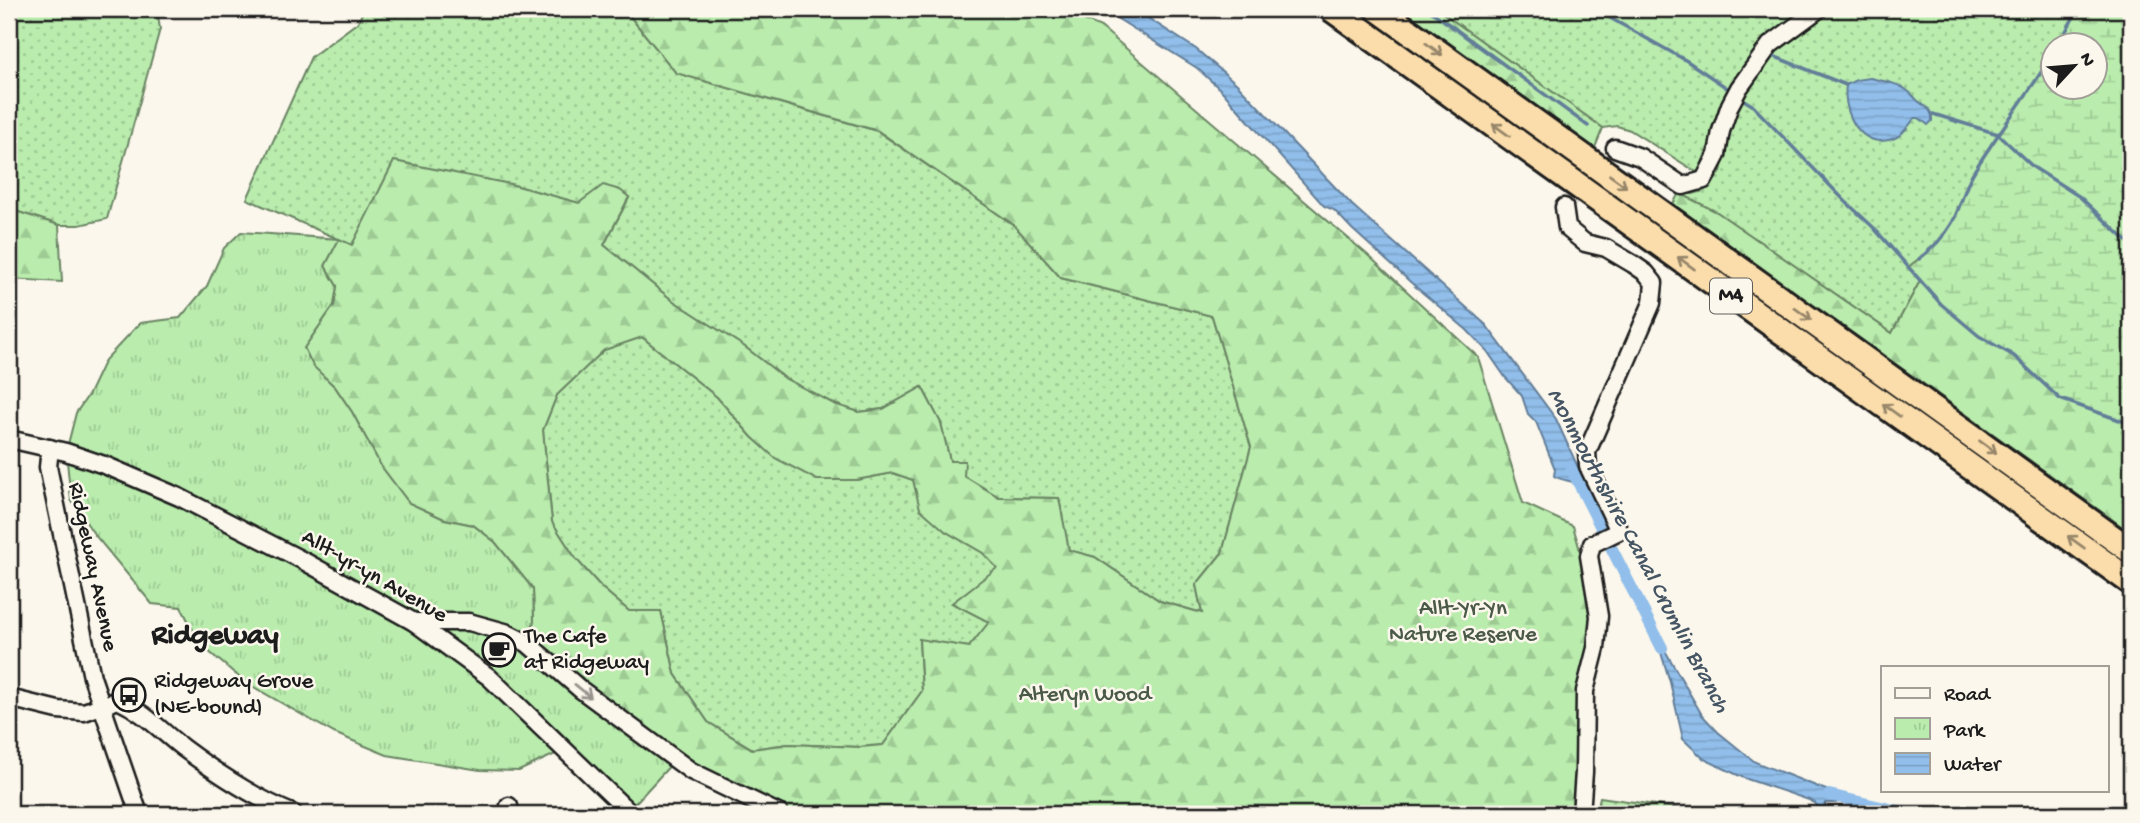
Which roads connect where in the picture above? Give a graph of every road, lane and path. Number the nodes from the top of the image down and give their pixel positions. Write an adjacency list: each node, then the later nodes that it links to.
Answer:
1 (1332, 9): 9 (highway, M4, one-way to 1)
2 (1378, 9): 8 (highway, M4, one-way to 8)
3 (1819, 9): 4 (street)
4 (1615, 148)
5 (1563, 207): 17 (street)
6 (9, 439): 7 (street)
7 (50, 448): 10 (street, Allt-yr-yn Avenue); 12 (street, Ridgeway Avenue)
8 (2131, 551)
9 (2131, 582)
10 (414, 622): 15 (street, Allt-yr-yn Avenue); 16 (street, one-way to 16)
11 (9, 698): 12 (street)
12 (101, 706): 13 (street, Ridgeway Avenue); 14 (street)
13 (139, 814)
14 (294, 814)
15 (631, 814)
16 (780, 814)
17 (1581, 814)

